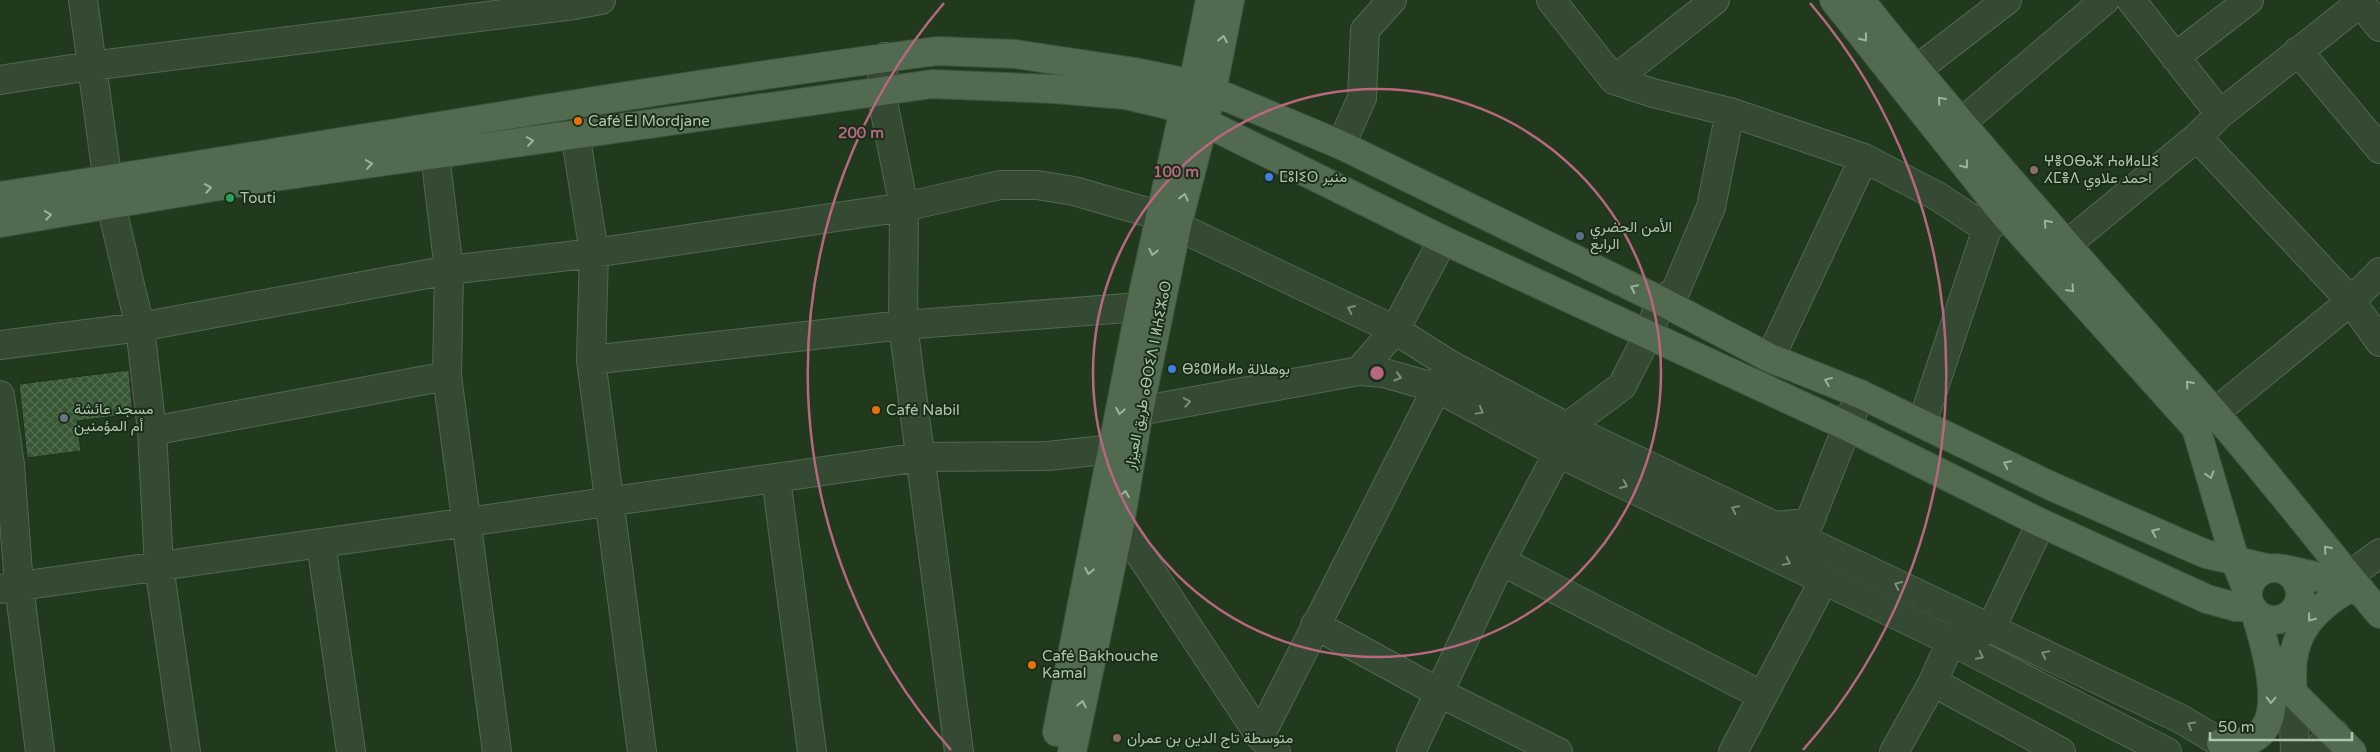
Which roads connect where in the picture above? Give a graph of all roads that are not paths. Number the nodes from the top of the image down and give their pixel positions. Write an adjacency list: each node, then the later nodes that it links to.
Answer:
1 (83, 0): 19 (street)
2 (1210, 0): 23 (main road, طريق العيزار ⴰⴱⵔⵉⴷ ⵏ ⵍⵄⵉⵣⴰⵔ)
3 (1230, 0): 23 (main road, طريق العيزار ⴰⴱⵔⵉⴷ ⵏ ⵍⵄⵉⵣⴰⵔ, one-way to 3)
4 (1392, 0): 33 (street)
5 (1551, 0): 22 (street)
6 (1715, 0): 22 (street)
7 (1834, 0): 41 (main road, one-way to 41)
8 (1860, 0): 20 (main road)
9 (2105, 0): 29 (street)
10 (2131, 0): 18 (street)
11 (2249, 0): 18 (street)
12 (2359, 1): 15 (street); 16 (street)
13 (583, 2): 19 (street)
14 (1992, 4): 20 (street)
15 (2380, 27)
16 (2298, 50): 27 (street); 34 (street)
17 (885, 57): 23 (main road); 24 (street); 25 (main road)
18 (2175, 57): 27 (street)
19 (91, 66): 21 (street); 37 (street)
20 (1916, 70): 29 (main road, one-way to 20)
21 (0, 80)
22 (1614, 80): 26 (street)
23 (1203, 87): 28 (main road, طريق العيزار ⴰⴱⵔⵉⴷ ⵏ ⵍⵄⵉⵣⴰⵔ); 33 (main road)
24 (881, 92): 28 (main road); 31 (main road); 39 (street)
25 (571, 106): 30 (main road); 31 (street)
26 (1730, 112): 36 (street); 48 (street)
27 (2220, 114): 32 (street)
28 (1194, 115): 40 (main road, طريق العيزار ⴰⴱⵔⵉⴷ ⵏ ⵍⵄⵉⵣⴰⵔ); 43 (main road)
29 (1961, 123): 44 (main road, one-way to 29)
30 (431, 126): 35 (street); 37 (main road)
31 (576, 135): 35 (main road, one-way to 31); 45 (street)
32 (2197, 137): 44 (street); 49 (street)
33 (1341, 145): 48 (main road, one-way to 33)
34 (2380, 149)
35 (434, 155): 37 (main road, one-way to 35); 46 (street)
36 (1864, 158): 41 (street); 57 (street)
37 (109, 193): 38 (main road); 42 (main road, one-way to 37); 52 (street)
38 (0, 196)
39 (904, 207): 40 (street); 45 (street); 51 (street)
40 (1169, 221): 50 (main road, طريق العيزار ⴰⴱⵔⵉⴷ ⵏ ⵍⵄⵉⵣⴰⵔ, one-way to 50); 53 (street, one-way to 40); 64 (main road, طريق العيزار ⴰⴱⵔⵉⴷ ⵏ ⵍⵄⵉⵣⴰⵔ)
41 (1995, 221): 44 (main road); 66 (street)
42 (0, 223)
43 (1442, 240): 53 (street); 54 (main road)
44 (2056, 253): 65 (main road)
45 (594, 254): 46 (street); 58 (street)
46 (449, 270): 52 (street); 60 (street)
47 (2380, 272): 49 (street)
48 (1661, 301): 54 (street); 57 (main road)
49 (2351, 301): 55 (street); 65 (street)
50 (1140, 307): 51 (street); 70 (main road, طريق العيزار ⴰⴱⵔⵉⴷ ⵏ ⵍⵄⵉⵣⴰⵔ, one-way to 70)
51 (903, 325): 58 (street); 72 (street)
52 (140, 327): 56 (street); 69 (street)
53 (1395, 330): 59 (street); 61 (street)
54 (1648, 335): 67 (main road); 68 (street)
55 (2380, 342)
56 (0, 345)
57 (1770, 358): 63 (main road, one-way to 57)
58 (592, 360): 75 (street)
59 (1359, 371): 61 (street, one-way to 61); 64 (street, one-way to 59)
60 (447, 376): 69 (street); 78 (street)
61 (1443, 376): 68 (street); 71 (street, one-way to 71); 93 (street)
62 (0, 394): 73 (street)
63 (1860, 394): 66 (main road); 67 (street)
64 (1139, 411): 77 (main road, طريق العيزار ⴰⴱⵔⵉⴷ ⵏ ⵍⵄⵉⵣⴰⵔ, one-way to 64)
65 (2205, 420): 76 (main road, one-way to 76); 89 (main road, one-way to 65)
66 (1922, 423): 82 (main road, one-way to 66)
67 (1846, 426): 79 (main road); 80 (street)
68 (1567, 427): 80 (street, one-way to 68)
69 (152, 431): 86 (street)
70 (1113, 449): 72 (street); 77 (main road, طريق العيزار ⴰⴱⵔⵉⴷ ⵏ ⵍⵄⵉⵣⴰⵔ)
71 (1558, 453): 80 (street, one-way to 80); 84 (street)
72 (920, 457): 74 (street); 110 (street)
73 (5, 465): 90 (street)
74 (776, 478): 75 (street); 109 (street)
75 (610, 502): 78 (street); 108 (street)
76 (2221, 508): 82 (main road); 85 (main road)
77 (1110, 520): 102 (street); 111 (main road, طريق العيزار ⴰⴱⵔⵉⴷ ⵏ ⵍⵄⵉⵣⴰⵔ, one-way to 111); 112 (main road, طريق العيزار ⴰⴱⵔⵉⴷ ⵏ ⵍⵄⵉⵣⴰⵔ, one-way to 77)
78 (466, 522): 81 (street); 107 (street)
79 (2041, 523): 91 (main road); 94 (street)
80 (1766, 538): 88 (street, one-way to 88); 94 (street, one-way to 80)
81 (321, 543): 86 (street); 106 (street)
82 (2185, 545): 85 (main road)
83 (2380, 553): 89 (street)
84 (1501, 560): 98 (street); 100 (street)
85 (2235, 560): 87 (main road); 91 (main road)
86 (159, 566): 90 (street); 105 (street)
87 (2276, 569): 89 (main road); 91 (main road); 91 (main road)
88 (1824, 580): 95 (street); 100 (street)
89 (2354, 585): 92 (main road); 99 (main road, one-way to 99)
90 (10, 587): 104 (street)
91 (2251, 604): 96 (main road)
92 (2380, 614)
93 (1314, 624): 98 (street); 102 (street)
94 (1991, 628): 95 (street); 103 (street, one-way to 94)
95 (1951, 641): 97 (street); 118 (street, one-way to 118)
96 (2267, 651): 99 (main road); 103 (main road, one-way to 103)
97 (1933, 682): 116 (street); 117 (street)
98 (1438, 692): 113 (street); 114 (street)
99 (2293, 693): 101 (main road); 119 (street)
100 (1763, 696): 115 (street)
101 (2344, 743): 120 (street)
102 (1268, 744)
103 (2227, 747)
104 (40, 752)
105 (186, 752)
106 (351, 752)
107 (497, 752)
108 (642, 752)
109 (812, 752)
110 (959, 752)
111 (1053, 752)
112 (1072, 752)
113 (1411, 752)
114 (1558, 752)
115 (1733, 752)
116 (1894, 752)
117 (2061, 752)
118 (2167, 752)
119 (2295, 752)
120 (2314, 752)

